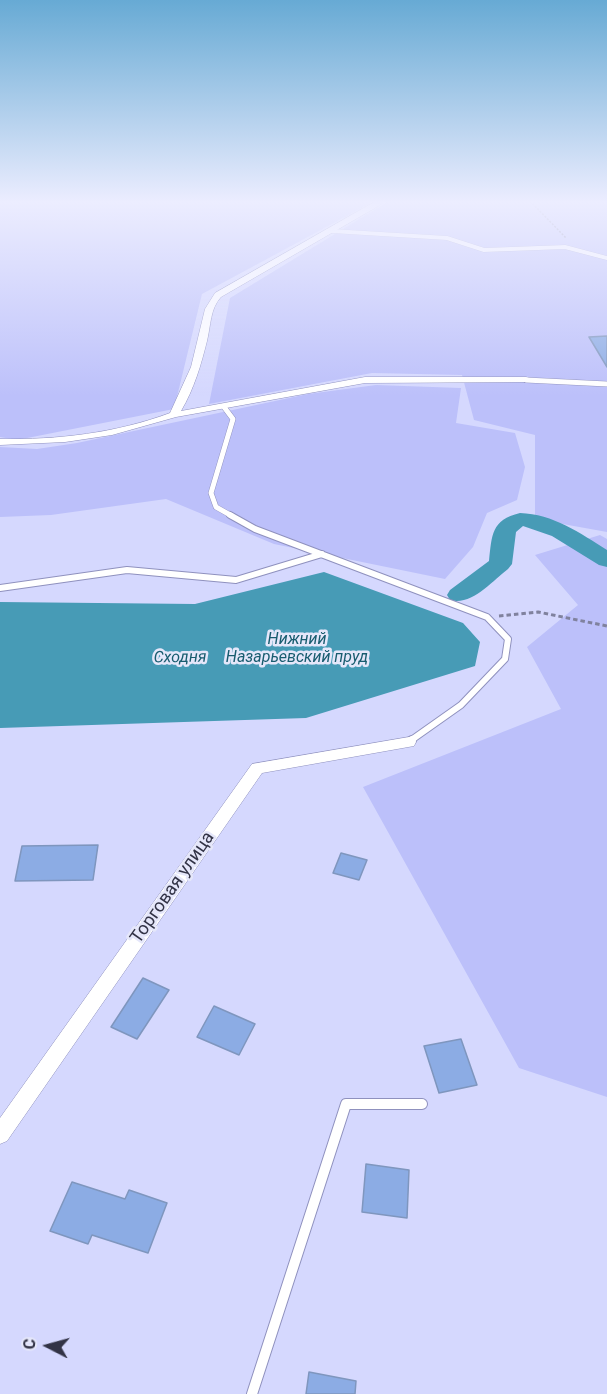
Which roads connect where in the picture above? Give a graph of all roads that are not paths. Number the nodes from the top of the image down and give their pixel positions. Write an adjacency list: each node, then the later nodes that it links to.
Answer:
1 (270, 266): 5 (street)
2 (526, 380): 3 (lane); 4 (street)
3 (607, 384)
4 (224, 407): 5 (street); 7 (lane)
5 (174, 415): 6 (street)
6 (0, 442)
7 (322, 554): 8 (lane); 9 (lane)
8 (0, 588)
9 (409, 742): 11 (street, Торговая улица)
10 (422, 1104): 12 (lane)
11 (0, 1134)
12 (252, 1394)

